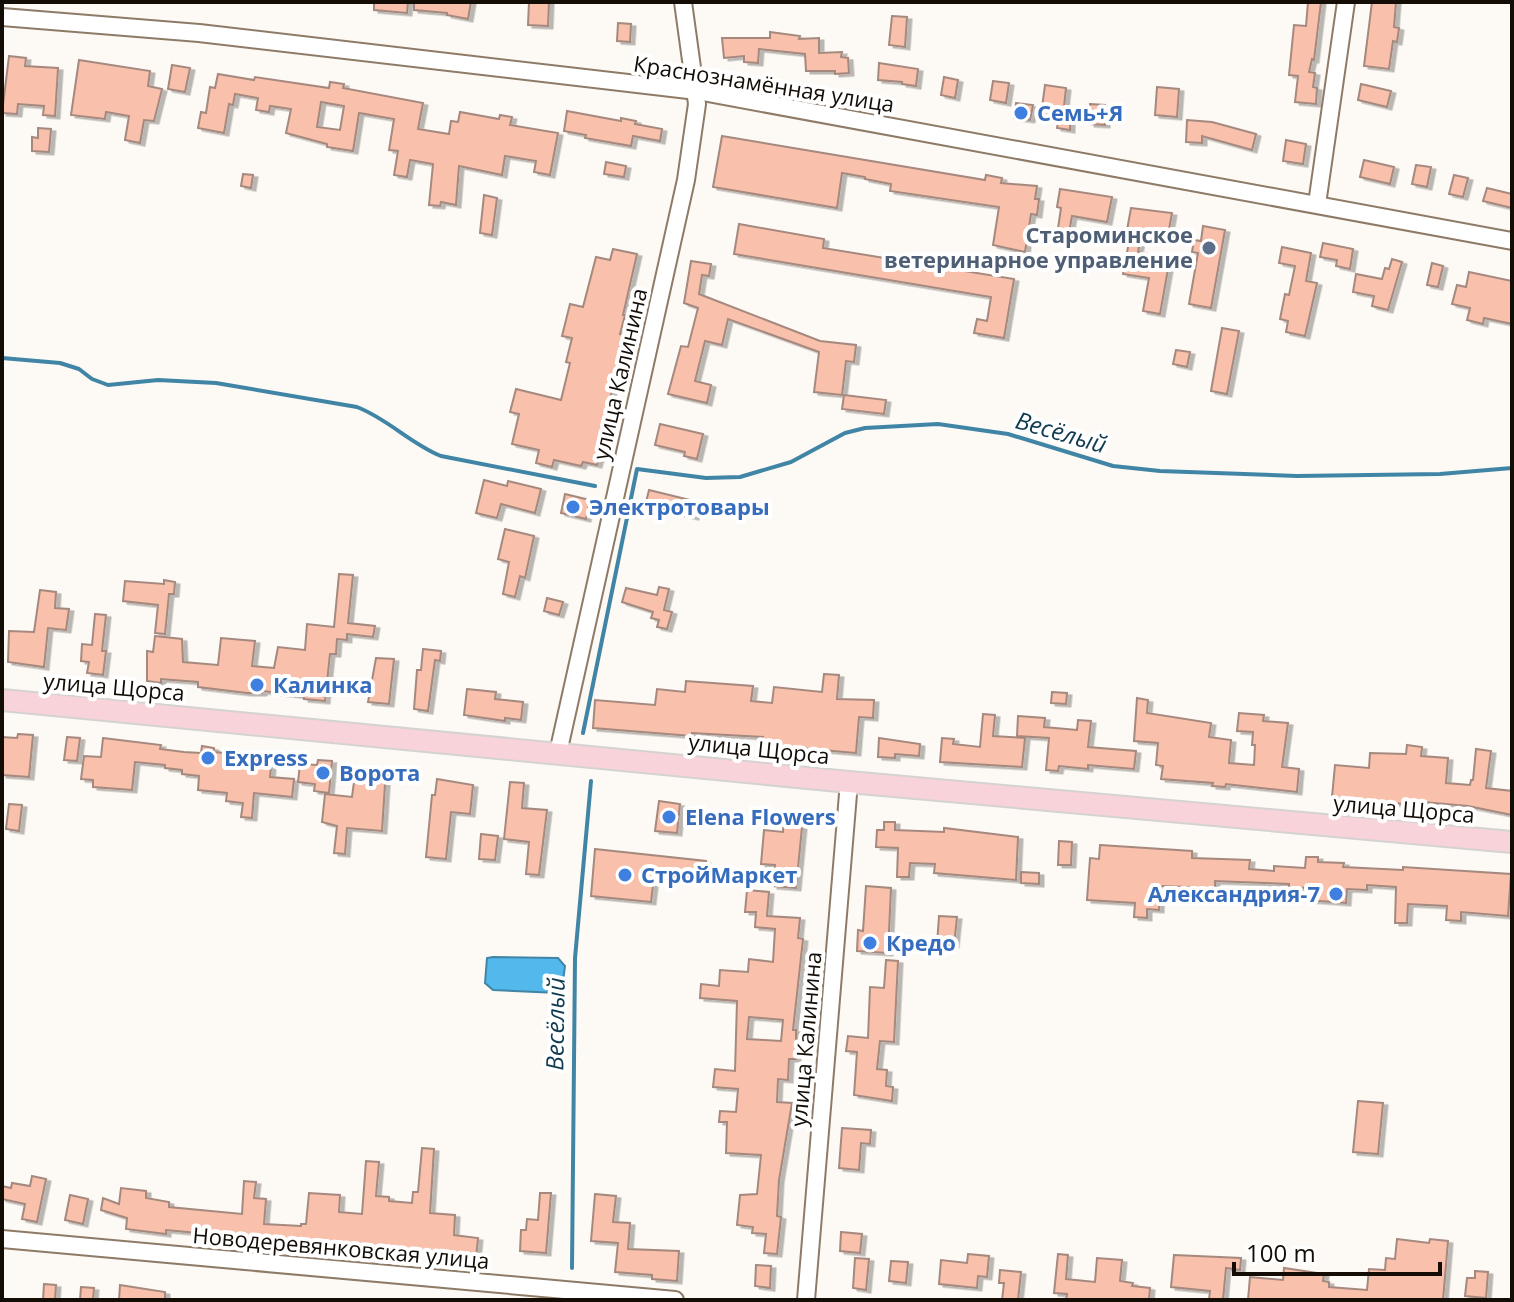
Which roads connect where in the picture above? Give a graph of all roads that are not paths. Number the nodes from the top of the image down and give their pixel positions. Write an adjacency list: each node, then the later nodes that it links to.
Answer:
1 (683, 2): 4 (street, улица Калинина)
2 (1346, 2): 5 (street)
3 (2, 17): 4 (street, Краснознамённая улица)
4 (697, 91): 5 (street, Краснознамённая улица); 8 (street, улица Калинина)
5 (1317, 204): 6 (street, Краснознамённая улица)
6 (1512, 241)
7 (2, 700): 8 (main road, улица Щорса)
8 (558, 753): 9 (main road, улица Щорса)
9 (849, 782): 10 (main road, улица Щорса); 13 (street, улица Калинина)
10 (1512, 842)
11 (2, 1239): 12 (street, Новодеревянковская улица)
12 (675, 1300)
13 (806, 1300)

